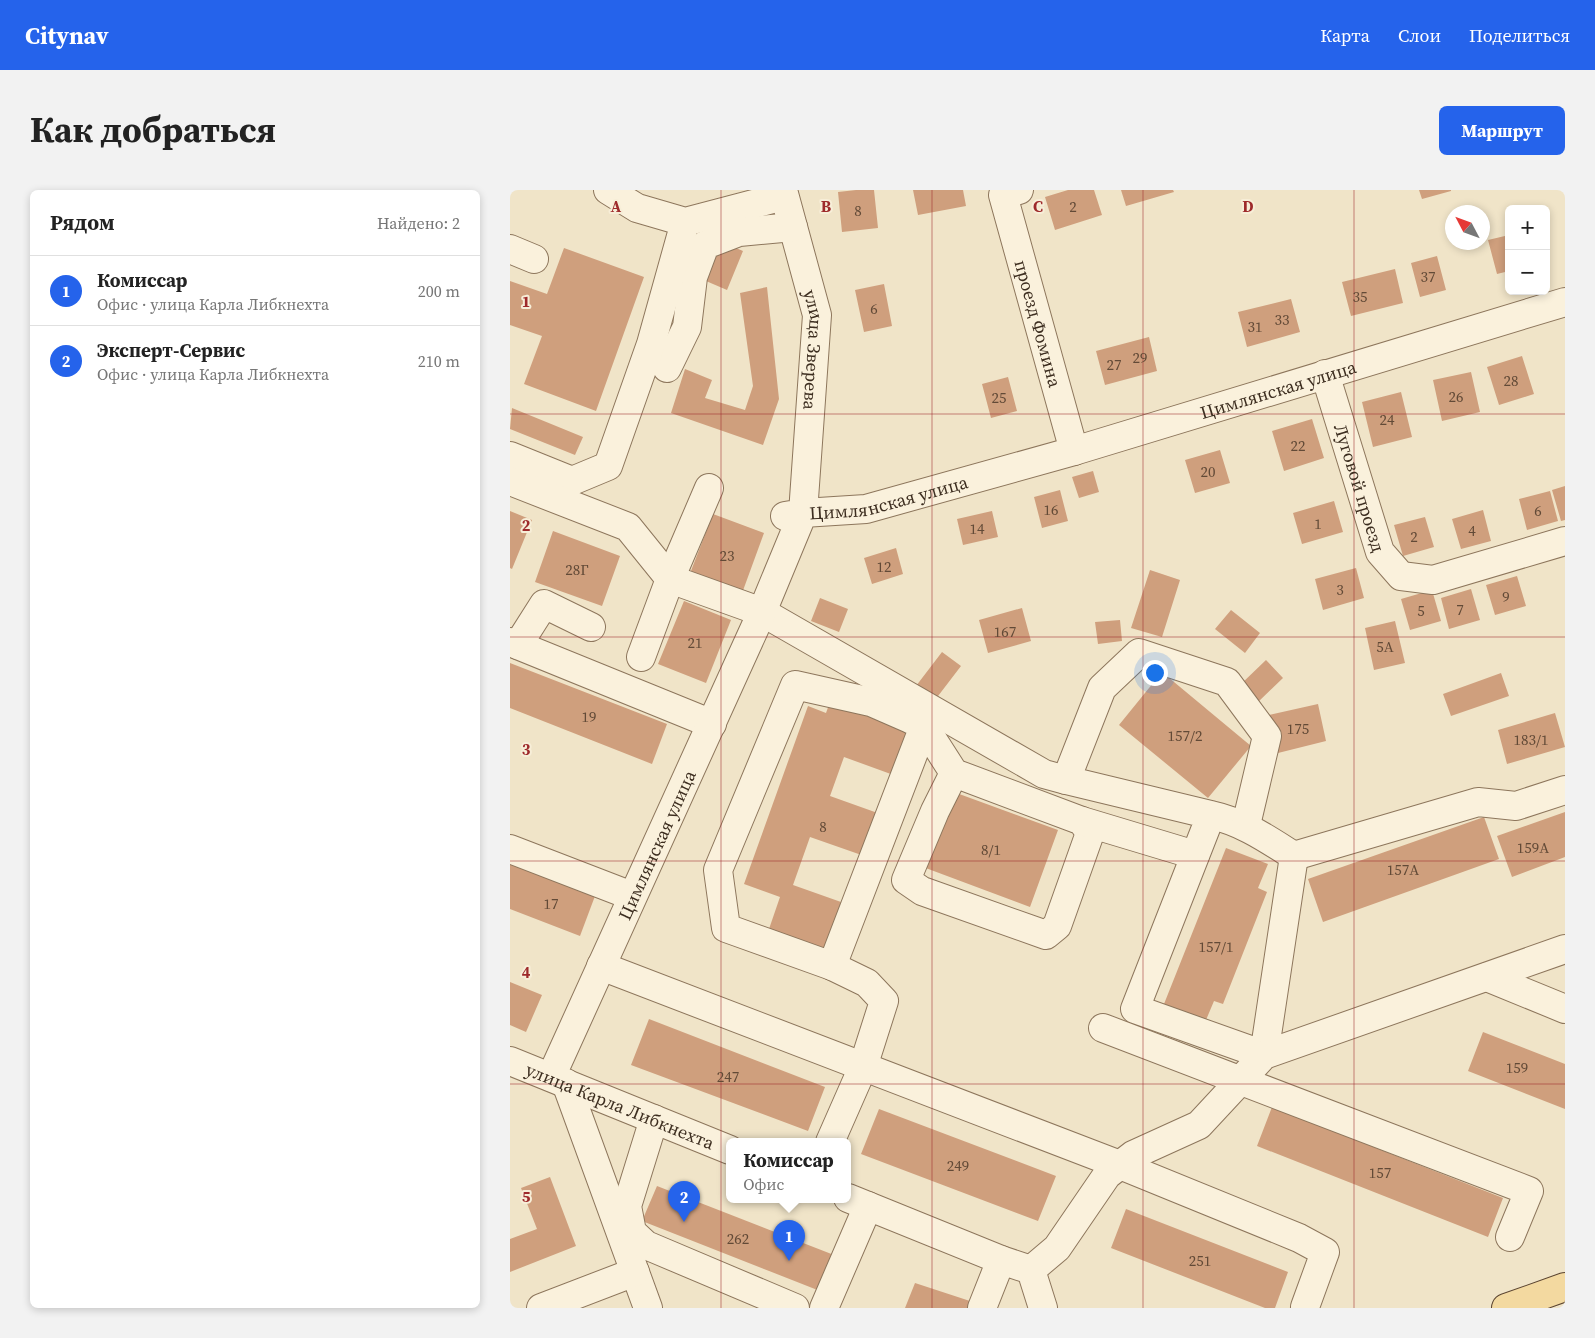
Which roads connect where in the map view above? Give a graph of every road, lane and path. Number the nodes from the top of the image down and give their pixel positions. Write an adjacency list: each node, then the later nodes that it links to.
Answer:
1 (608, 190): 4 (street)
2 (1011, 192): 9 (street, проезд Фомина)
3 (784, 193): 4 (street); 5 (street, улица Зверева)
4 (685, 222): 10 (street)
5 (793, 227): 7 (street); 13 (street, улица Зверева)
6 (1565, 302): 8 (street, Цимлянская улица)
7 (667, 368)
8 (1325, 374): 9 (street, Цимлянская улица); 14 (street, Луговой проезд)
9 (1074, 451): 13 (street, Цимлянская улица)
10 (510, 456)
11 (510, 481): 15 (street)
12 (709, 488): 15 (street)
13 (792, 515): 16 (street, Цимлянская улица)
14 (1565, 541)
15 (670, 579): 16 (street); 19 (street)
16 (762, 612): 20 (street, Цимлянская улица); 23 (street)
17 (591, 627): 18 (street)
18 (514, 643): 20 (street)
19 (640, 656)
20 (712, 724): 31 (street, Цимлянская улица)
21 (924, 726): 22 (street); 34 (street); 34 (street)
22 (954, 773): 26 (street); 26 (street)
23 (1066, 780): 25 (street); 27 (street)
24 (1565, 790): 30 (street)
25 (1211, 814): 27 (street); 29 (street)
26 (1082, 822): 29 (street)
27 (1246, 825): 30 (street)
28 (510, 849): 31 (street)
29 (1195, 855): 38 (street)
30 (1294, 856): 38 (street)
31 (632, 896): 33 (street, Цимлянская улица)
32 (1565, 949): 35 (street)
33 (601, 966): 40 (street); 41 (street, Цимлянская улица)
34 (832, 966): 40 (street)
35 (1487, 977): 36 (street); 38 (street)
36 (1565, 1009)
37 (1103, 1028): 42 (street)
38 (1264, 1055): 42 (street)
39 (510, 1061): 41 (street, улица Карла Либкнехта)
40 (863, 1067): 44 (street); 46 (street)
41 (558, 1080): 43 (street, улица Карла Либкнехта); 51 (street)
42 (1241, 1080): 46 (street); 48 (street)
43 (654, 1119): 45 (street, улица Карла Либкнехта); 56 (street)
44 (832, 1138)
45 (726, 1148)
46 (1120, 1165): 50 (street); 53 (street)
47 (858, 1202): 49 (street); 57 (street)
48 (1510, 1237)
49 (1001, 1260): 50 (street); 58 (street)
50 (1031, 1270): 59 (street)
51 (635, 1272): 54 (street); 55 (street)
52 (1565, 1287): 60 (main road)
53 (1305, 1307)
54 (541, 1308)
55 (648, 1308)
56 (795, 1308)
57 (824, 1308)
58 (982, 1308)
59 (1043, 1308)
60 (1506, 1308)

